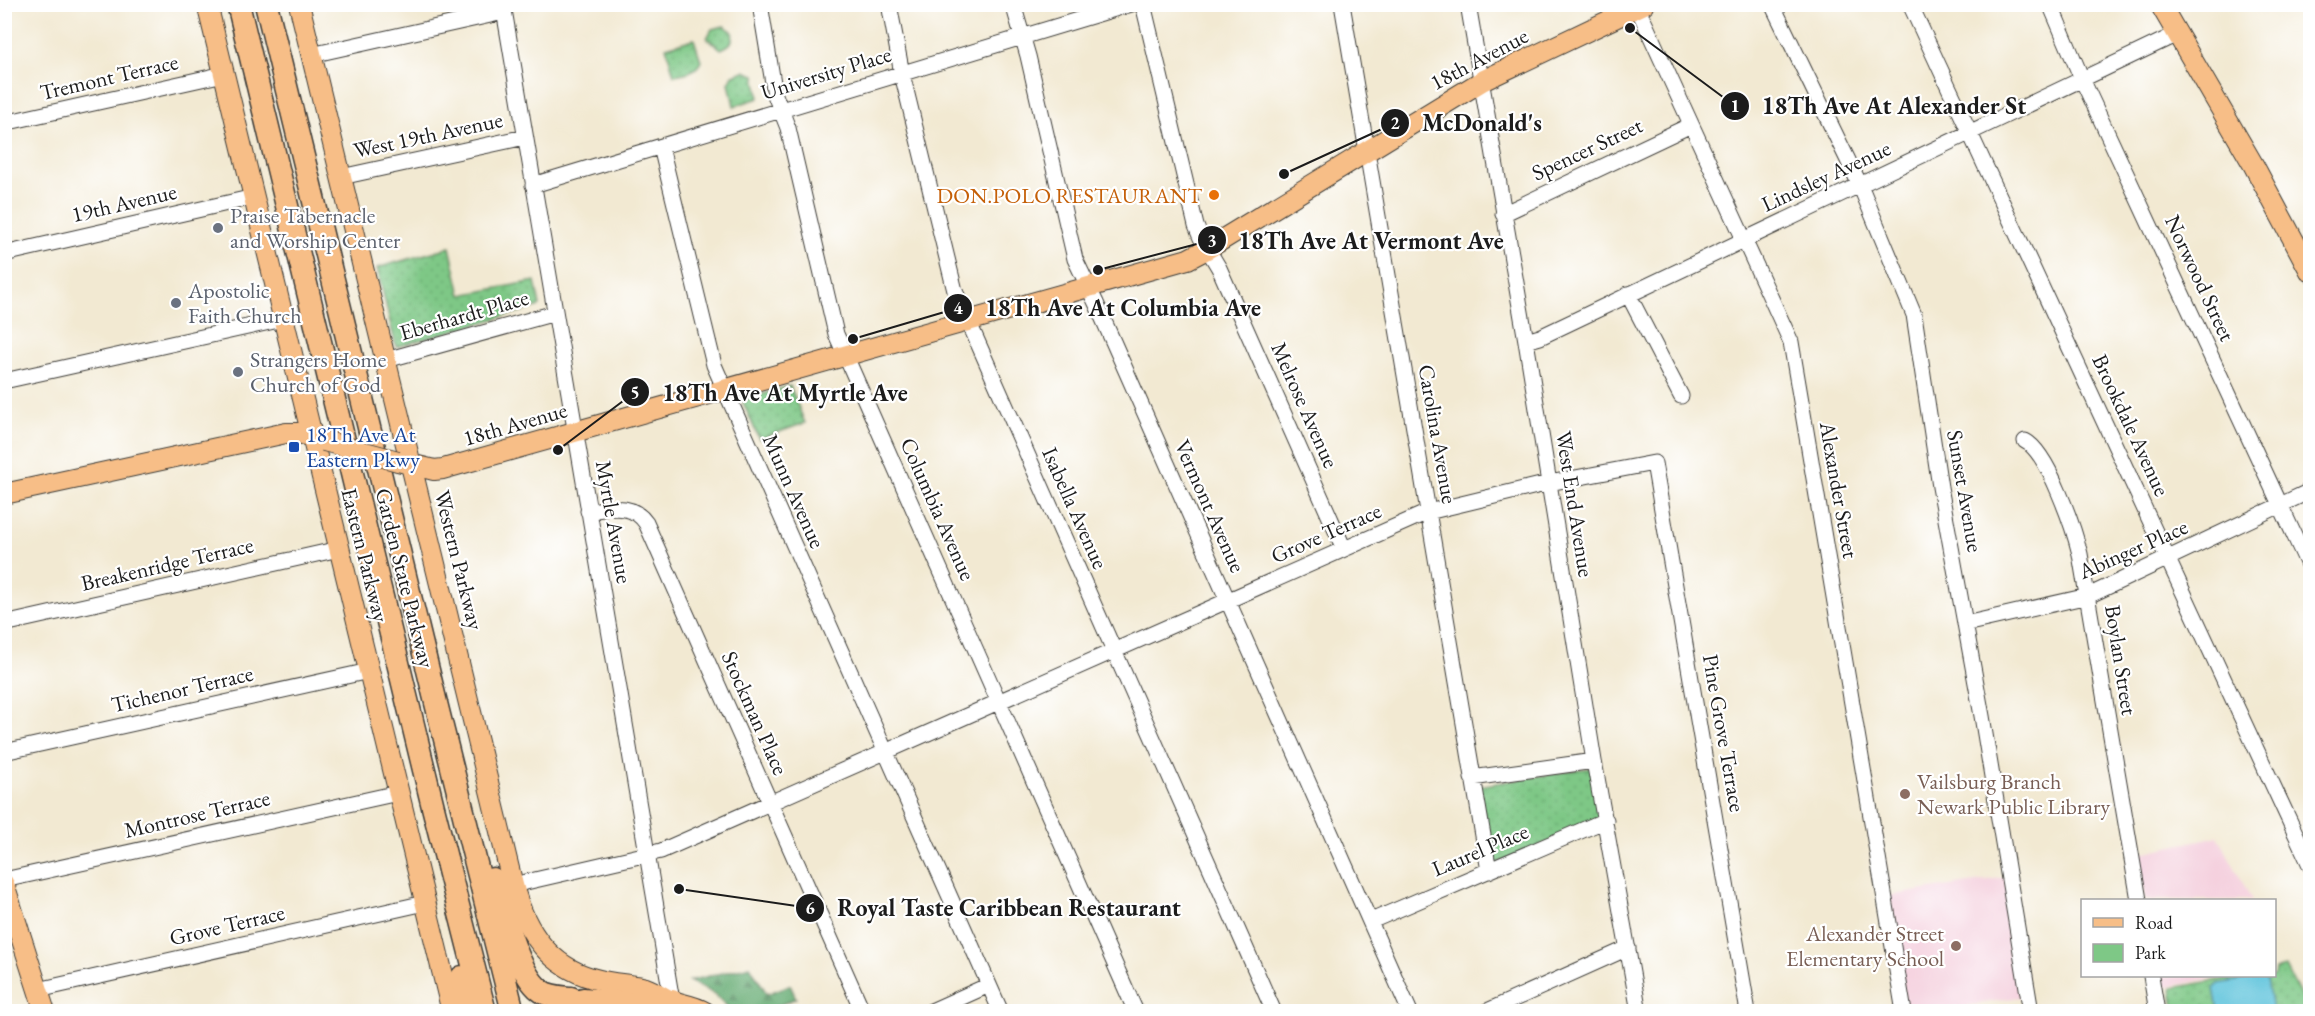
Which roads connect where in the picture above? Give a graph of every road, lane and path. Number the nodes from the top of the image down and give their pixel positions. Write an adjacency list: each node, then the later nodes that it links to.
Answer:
1 (207, 4): 21 (main road, Eastern Parkway)
2 (238, 4): 81 (highway, Garden State Parkway)
3 (266, 4): 74 (highway, Garden State Parkway)
4 (299, 4): 20 (main road, Western Parkway)
5 (760, 4): 25 (street, Columbia Avenue)
6 (889, 4): 22 (street, Isabella Avenue)
7 (1013, 4): 19 (street, Vermont Avenue)
8 (1131, 4): 19 (street, University Place)
9 (1143, 4): 38 (street, Melrose Avenue)
10 (1341, 4): 31 (street, Carolina Avenue)
11 (1468, 4): 24 (street, West End Avenue)
12 (1772, 4): 34 (street, Sunset Avenue)
13 (1910, 4): 28 (street, Brookdale Avenue)
14 (2050, 4): 23 (street, Norwood Street)
15 (2160, 4): 18 (main road)
16 (1639, 5): 24 (main road, 18th Avenue); 27 (street, Alexander Street)
17 (504, 8): 20 (street); 29 (street, Myrtle Avenue)
18 (2177, 34): 23 (street, Lindsley Avenue); 40 (main road)
19 (1022, 38): 22 (street, University Place); 41 (street, Vermont Avenue)
20 (311, 55): 32 (main road, Western Parkway)
21 (224, 74): 26 (street, Tremont Terrace); 35 (main road, Eastern Parkway)
22 (902, 74): 25 (street, University Place); 45 (street, Isabella Avenue)
23 (2082, 79): 28 (street, Lindsley Avenue); 60 (street, Norwood Street)
24 (1482, 81): 31 (main road, 18th Avenue); 36 (street, West End Avenue)
25 (780, 111): 30 (street, University Place); 47 (street, Columbia Avenue)
26 (4, 123)
27 (1691, 125): 36 (street, Spencer Street); 37 (street, Alexander Street)
28 (1969, 133): 34 (street, Lindsley Avenue); 65 (street, Brookdale Avenue)
29 (525, 137): 32 (street, West 19th Avenue); 33 (street, Myrtle Avenue)
30 (662, 147): 33 (street, University Place); 50 (street, Munn Avenue)
31 (1366, 150): 38 (main road, 18th Avenue); 62 (street, Carolina Avenue)
32 (341, 177): 48 (main road, Western Parkway)
33 (533, 185): 43 (street, Myrtle Avenue)
34 (1860, 185): 37 (street, Lindsley Avenue); 70 (street, Sunset Avenue)
35 (254, 196): 39 (street, 19th Avenue); 44 (main road, Eastern Parkway)
36 (1503, 214): 46 (street, West End Avenue)
37 (1744, 240): 42 (street, Lindsley Avenue); 111 (street, Alexander Street)
38 (1207, 249): 41 (main road, 18th Avenue); 64 (street, Melrose Avenue)
39 (4, 254)
40 (2309, 266)
41 (1088, 287): 45 (main road, 18th Avenue); 68 (street, Vermont Avenue)
42 (1629, 294): 46 (street, Lindsley Avenue); 51 (street)
43 (555, 313): 48 (street, Eberhardt Place); 52 (street, Myrtle Avenue)
44 (284, 319): 49 (street); 53 (main road, Eastern Parkway)
45 (968, 321): 47 (main road, 18th Avenue); 71 (street, Isabella Avenue)
46 (1526, 341): 57 (street, West End Avenue)
47 (846, 356): 50 (main road, 18th Avenue); 73 (street, Columbia Avenue)
48 (386, 360): 55 (main road, Western Parkway)
49 (4, 381)
50 (724, 390): 52 (main road, 18th Avenue); 76 (street, Munn Avenue)
51 (1681, 396)
52 (575, 432): 55 (main road, 18th Avenue); 61 (street, Myrtle Avenue)
53 (318, 439): 55 (main road, 18th Avenue, bridge); 59 (main road, 18th Avenue); 63 (main road, Eastern Parkway)
54 (2025, 441): 67 (street, Boylan Street)
55 (404, 462): 87 (main road, Western Parkway)
56 (1654, 463): 57 (street, Grove Terrace); 110 (street, Pine Grove Terrace)
57 (1549, 483): 62 (street, Grove Terrace); 77 (street, West End Avenue)
58 (2310, 491): 60 (street, Abinger Place)
59 (4, 494)
60 (2281, 505): 65 (street, Abinger Place); 66 (street, Norwood Street)
61 (588, 511): 80 (street, Stockman Place); 83 (street, Myrtle Avenue)
62 (1428, 513): 64 (street, Grove Terrace); 78 (street, Carolina Avenue)
63 (339, 549): 69 (street, Breakenridge Terrace); 72 (main road, Eastern Parkway)
64 (1344, 549): 68 (street, Grove Terrace)
65 (2168, 558): 67 (street, Abinger Place); 84 (street, Brookdale Avenue)
66 (2310, 569)
67 (2088, 596): 70 (street, Abinger Place); 88 (street, Boylan Street)
68 (1227, 601): 71 (street, Grove Terrace); 90 (street, Vermont Avenue)
69 (4, 624)
70 (1965, 624): 112 (street, Sunset Avenue)
71 (1114, 651): 73 (street, Grove Terrace); 106 (street, Isabella Avenue)
72 (369, 671): 75 (street, Tichenor Terrace); 79 (main road, Eastern Parkway)
73 (999, 702): 76 (street, Grove Terrace); 105 (street, Columbia Avenue)
74 (436, 703): 95 (highway); 100 (highway, Garden State Parkway)
75 (4, 752)
76 (885, 752): 80 (street, Grove Terrace); 93 (street, Munn Avenue)
77 (1594, 761): 78 (street); 82 (street, West End Avenue)
78 (1472, 778): 85 (street, Carolina Avenue)
79 (399, 792): 86 (street, Montrose Terrace); 89 (main road, Eastern Parkway)
80 (770, 802): 83 (street, Grove Terrace); 102 (street, Stockman Place)
81 (433, 807): 98 (highway); 99 (highway, Garden State Parkway)
82 (1606, 820): 85 (street, Laurel Place); 91 (street, West End Avenue)
83 (646, 855): 87 (street, Grove Terrace); 95 (street, Myrtle Avenue)
84 (2310, 865)
85 (1489, 870): 90 (street, Laurel Place)
86 (4, 882): 94 (main road)
87 (513, 885): 95 (main road, Western Parkway)
88 (2139, 899)
89 (425, 903): 94 (street, Grove Terrace); 97 (main road, Eastern Parkway)
90 (1371, 921): 107 (street, Vermont Avenue)
91 (1628, 948): 108 (street); 109 (street, West End Avenue)
92 (2151, 977): 113 (street)
93 (989, 985): 103 (street); 104 (street, Munn Avenue)
94 (38, 990): 96 (main road)
95 (673, 1006): 101 (main road, Western Parkway)
96 (45, 1011)
97 (452, 1011)
98 (468, 1011)
99 (485, 1011)
100 (513, 1011)
101 (705, 1011)
102 (863, 1011)
103 (929, 1011)
104 (1001, 1011)
105 (1136, 1011)
106 (1274, 1011)
107 (1410, 1011)
108 (1485, 1011)
109 (1639, 1011)
110 (1748, 1011)
111 (1904, 1011)
112 (2031, 1011)
113 (2157, 1011)

